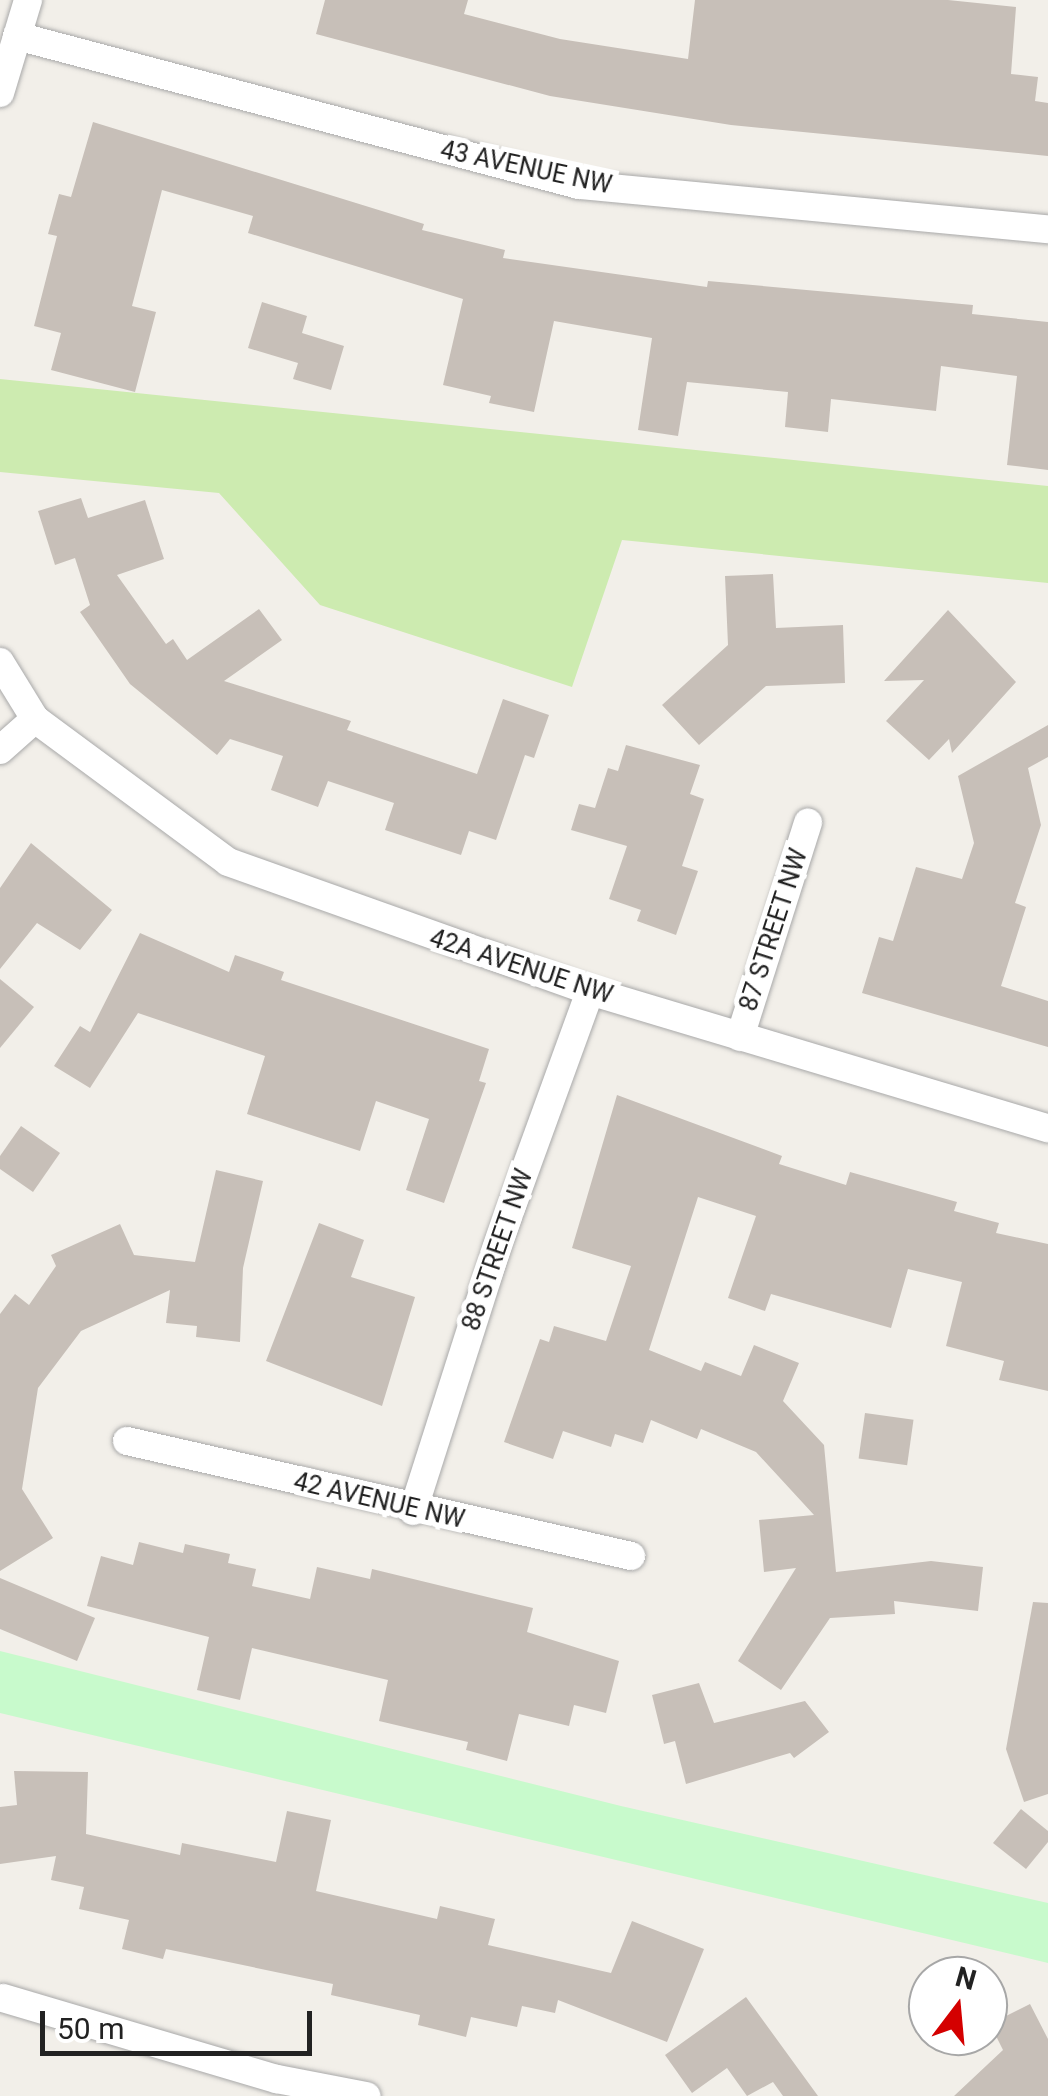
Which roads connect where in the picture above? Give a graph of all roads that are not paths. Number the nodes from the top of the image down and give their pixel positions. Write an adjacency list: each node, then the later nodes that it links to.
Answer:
1 (28, 0): 2 (street)
2 (17, 36): 3 (street); 4 (street, 43 AVENUE NW)
3 (0, 93)
4 (1048, 229)
5 (0, 662): 6 (street)
6 (35, 719): 7 (street); 9 (street, 42A AVENUE NW)
7 (0, 750)
8 (808, 824): 10 (street, 87 STREET NW)
9 (590, 991): 10 (street, 42A AVENUE NW); 13 (street, 88 STREET NW)
10 (740, 1036): 11 (street, 42A AVENUE NW)
11 (1048, 1128)
12 (128, 1441): 13 (street, 42 AVENUE NW)
13 (414, 1511): 14 (street, 42 AVENUE NW)
14 (631, 1556)
15 (3, 1998): 16 (street)
16 (275, 2087): 17 (street)
17 (366, 2096)

